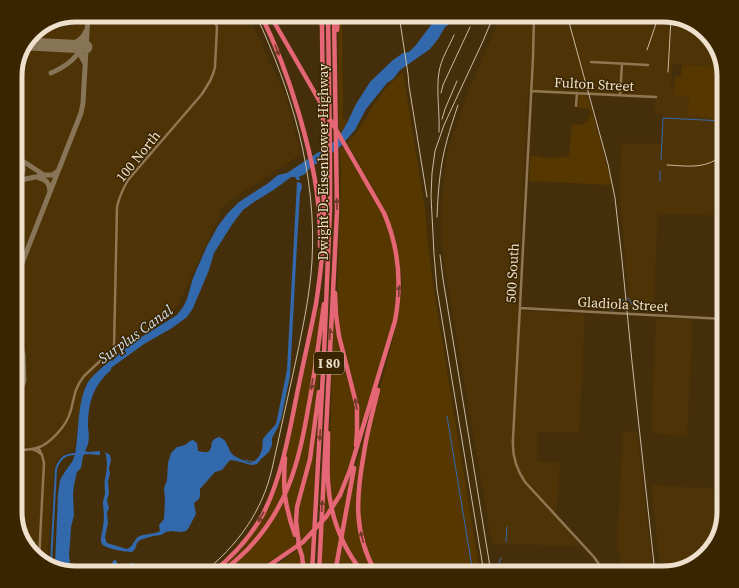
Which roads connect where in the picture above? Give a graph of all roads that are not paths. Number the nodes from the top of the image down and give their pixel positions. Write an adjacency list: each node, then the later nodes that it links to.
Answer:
1 (215, 22): 30 (street, 100 North)
2 (265, 22): 22 (highway, one-way to 22)
3 (274, 22): 23 (highway, one-way to 3)
4 (322, 22): 9 (highway)
5 (328, 22): 19 (highway, Dwight D. Eisenhower Highway / I 80)
6 (334, 22): 13 (highway, Dwight D. Eisenhower Highway / I 80)
7 (338, 22): 13 (highway)
8 (534, 22): 14 (street, 500 South)
9 (322, 25): 19 (highway); 22 (highway)
10 (591, 62): 11 (street)
11 (622, 64): 12 (street); 16 (street)
12 (648, 65)
13 (335, 72): 20 (highway, Dwight D. Eisenhower Highway / I 80, one-way to 13)
14 (531, 91): 15 (street, Fulton Street); 24 (street, 500 South)
15 (576, 93): 16 (street, Fulton Street); 18 (street)
16 (620, 95): 17 (street, Fulton Street)
17 (656, 97)
18 (576, 106)
19 (330, 141): 21 (highway, Dwight D. Eisenhower Highway / I 80)
20 (335, 260): 27 (highway, Dwight D. Eisenhower Highway / I 80, one-way to 20); 34 (highway, one-way to 20)
21 (327, 276): 26 (highway, Dwight D. Eisenhower Highway / I 80); 38 (highway, one-way to 38)
22 (316, 304): 29 (highway)
23 (398, 305): 28 (highway); 45 (highway, one-way to 23)
24 (520, 308): 25 (street, Gladiola Street); 46 (street, 500 South)
25 (717, 319)
26 (324, 354): 35 (highway); 41 (highway, Dwight D. Eisenhower Highway / I 80, one-way to 41)
27 (329, 363): 42 (highway, Dwight D. Eisenhower Highway / I 80, one-way to 27); 44 (highway)
28 (369, 410): 34 (highway); 43 (highway)
29 (288, 435): 35 (highway); 37 (highway, one-way to 37)
30 (38, 447): 31 (street); 33 (street)
31 (31, 449): 32 (street); 33 (street)
32 (22, 450)
33 (42, 455): 36 (street)
34 (354, 456): 39 (highway)
35 (299, 545): 40 (highway)
36 (39, 551)
37 (220, 566)
38 (229, 566)
39 (268, 566)
40 (303, 566)
41 (312, 566)
42 (318, 566)
43 (336, 566)
44 (358, 566)
45 (373, 566)
46 (600, 566)

